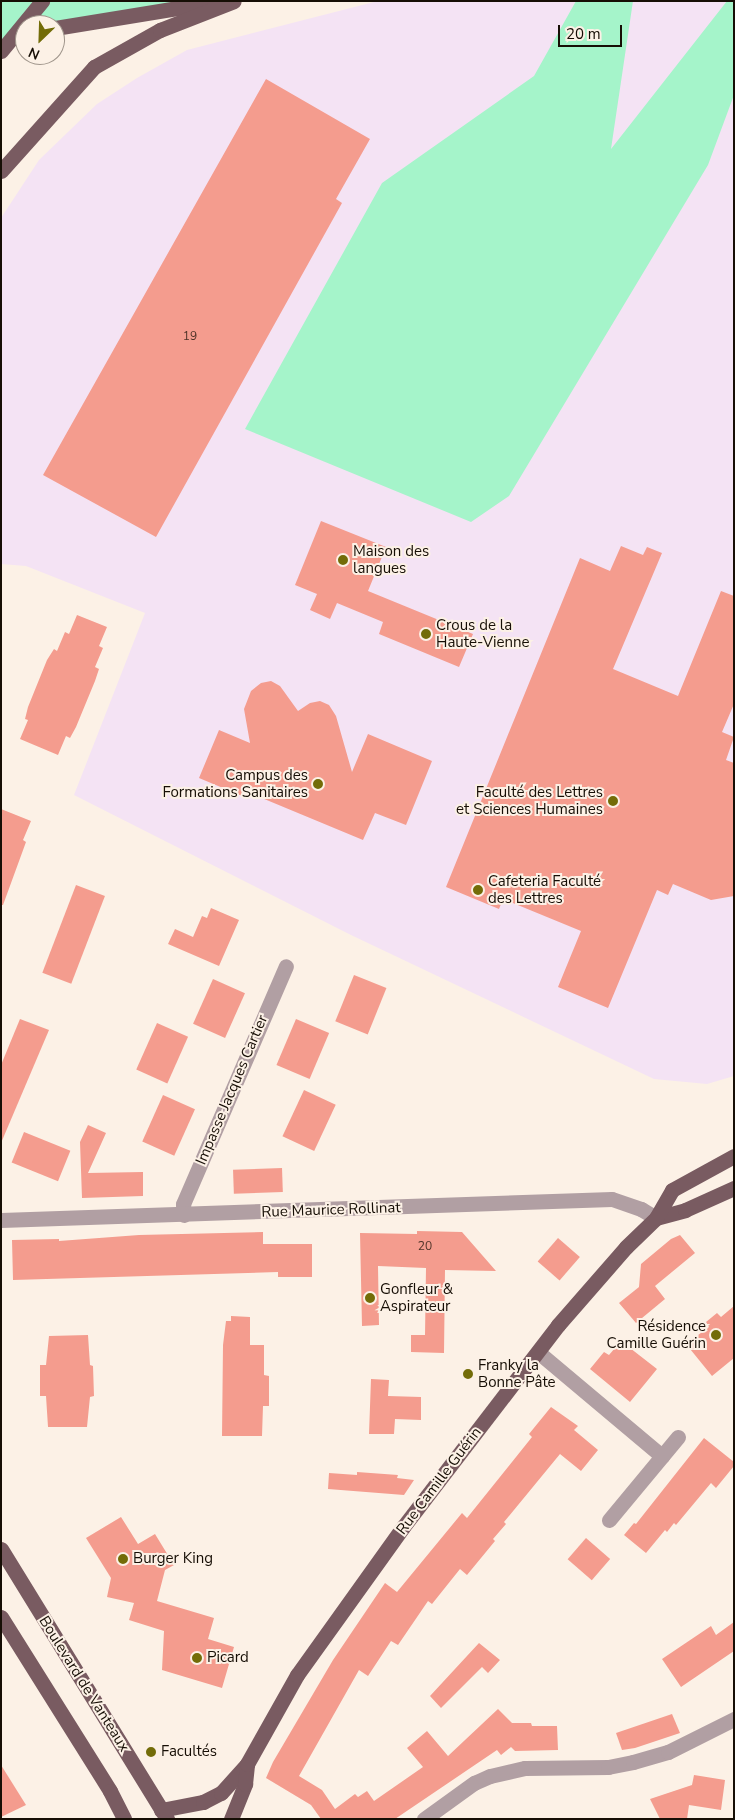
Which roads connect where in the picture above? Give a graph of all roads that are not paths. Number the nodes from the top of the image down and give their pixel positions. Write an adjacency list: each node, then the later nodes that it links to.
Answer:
1 (42, 1): 7 (main road, bridge)
2 (221, 1): 4 (main road)
3 (234, 1): 8 (main road)
4 (65, 26)
5 (15, 34): 6 (main road)
6 (1, 36)
7 (1, 51)
8 (1, 171)
9 (286, 966): 12 (street, Impasse Jacques Cartier)
10 (734, 1156): 13 (main road, Rue Camille Guérin)
11 (734, 1188): 13 (main road, Rue Camille Guérin)
12 (184, 1215): 13 (street, Rue Maurice Rollinat); 14 (street, Rue Maurice Rollinat)
13 (656, 1218): 15 (main road, Rue Camille Guérin)
14 (1, 1220)
15 (538, 1352): 17 (street); 22 (main road, Rue Camille Guérin)
16 (678, 1437): 17 (street)
17 (662, 1456): 18 (street)
18 (609, 1520)
19 (1, 1549): 23 (main road, Boulevard de Vanteaux)
20 (1, 1618): 24 (main road)
21 (734, 1719): 26 (street)
22 (247, 1764): 23 (main road, Rue Camille Guérin); 25 (main road, Rue Camille Guérin)
23 (164, 1814)
24 (124, 1819)
25 (230, 1819)
26 (424, 1819)

